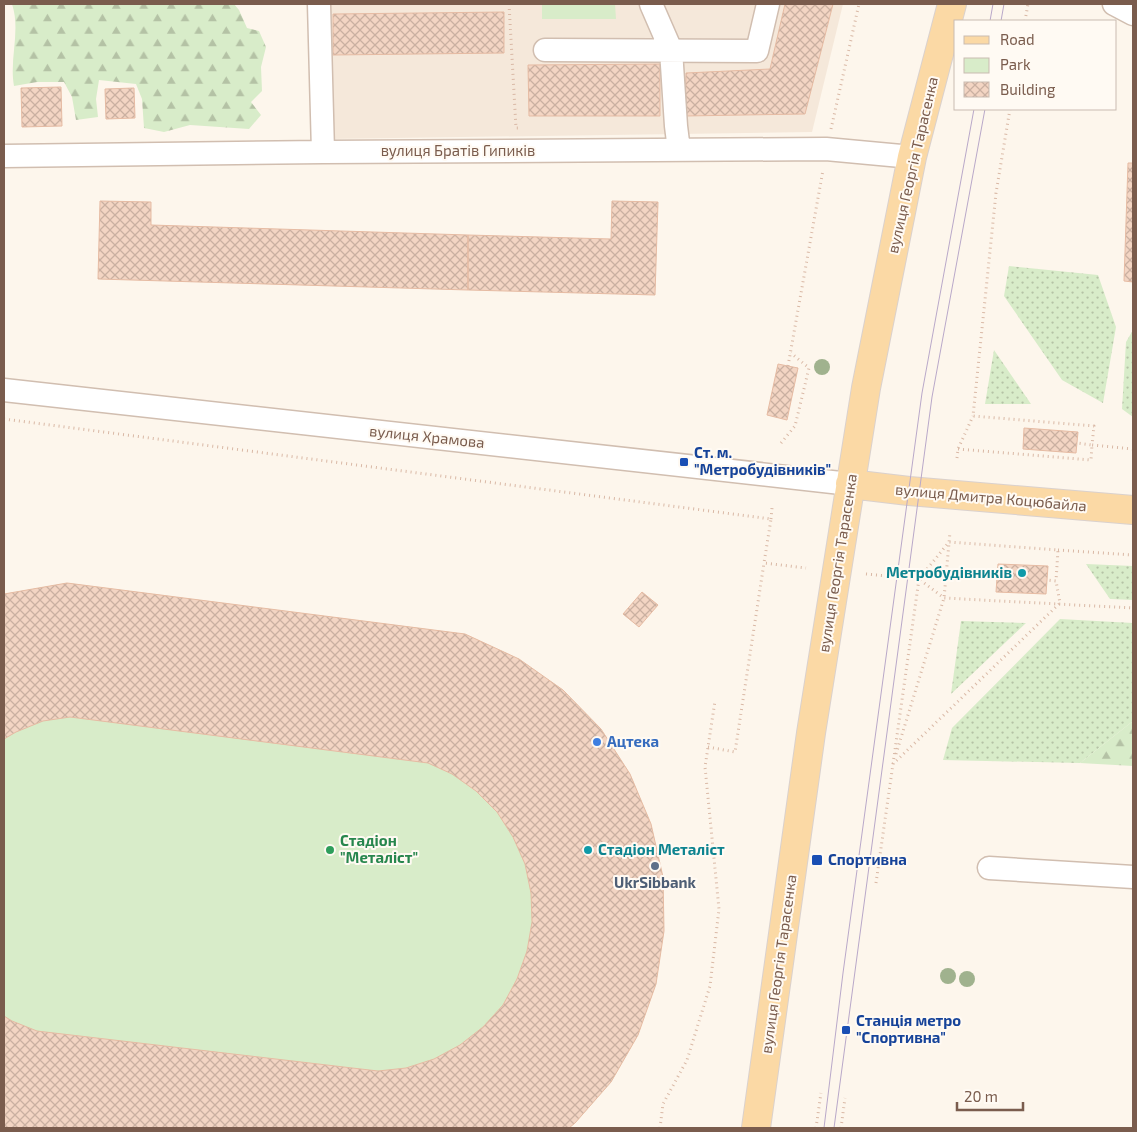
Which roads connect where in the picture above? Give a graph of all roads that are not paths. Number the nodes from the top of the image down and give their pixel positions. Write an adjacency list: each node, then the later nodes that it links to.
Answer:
1 (318, 4): 10 (street)
2 (651, 4): 8 (street)
3 (768, 4): 8 (street)
4 (952, 4): 12 (main road, вулиця Георгія Тарасенка)
5 (1114, 4): 6 (street)
6 (1133, 14)
7 (545, 50): 8 (street)
8 (671, 50): 9 (street)
9 (679, 150): 10 (street, вулиця Братів Гипиків); 12 (street, вулиця Братів Гипиків)
10 (323, 152): 11 (street, вулиця Братів Гипиків)
11 (4, 156)
12 (912, 157): 14 (main road, вулиця Георгія Тарасенка)
13 (4, 390): 14 (street, вулиця Храмова)
14 (850, 484): 15 (main road, вулиця Дмитра Коцюбайла); 18 (main road, вулиця Георгія Тарасенка)
15 (1133, 510)
16 (989, 868): 17 (street)
17 (1133, 877)
18 (756, 1128)

